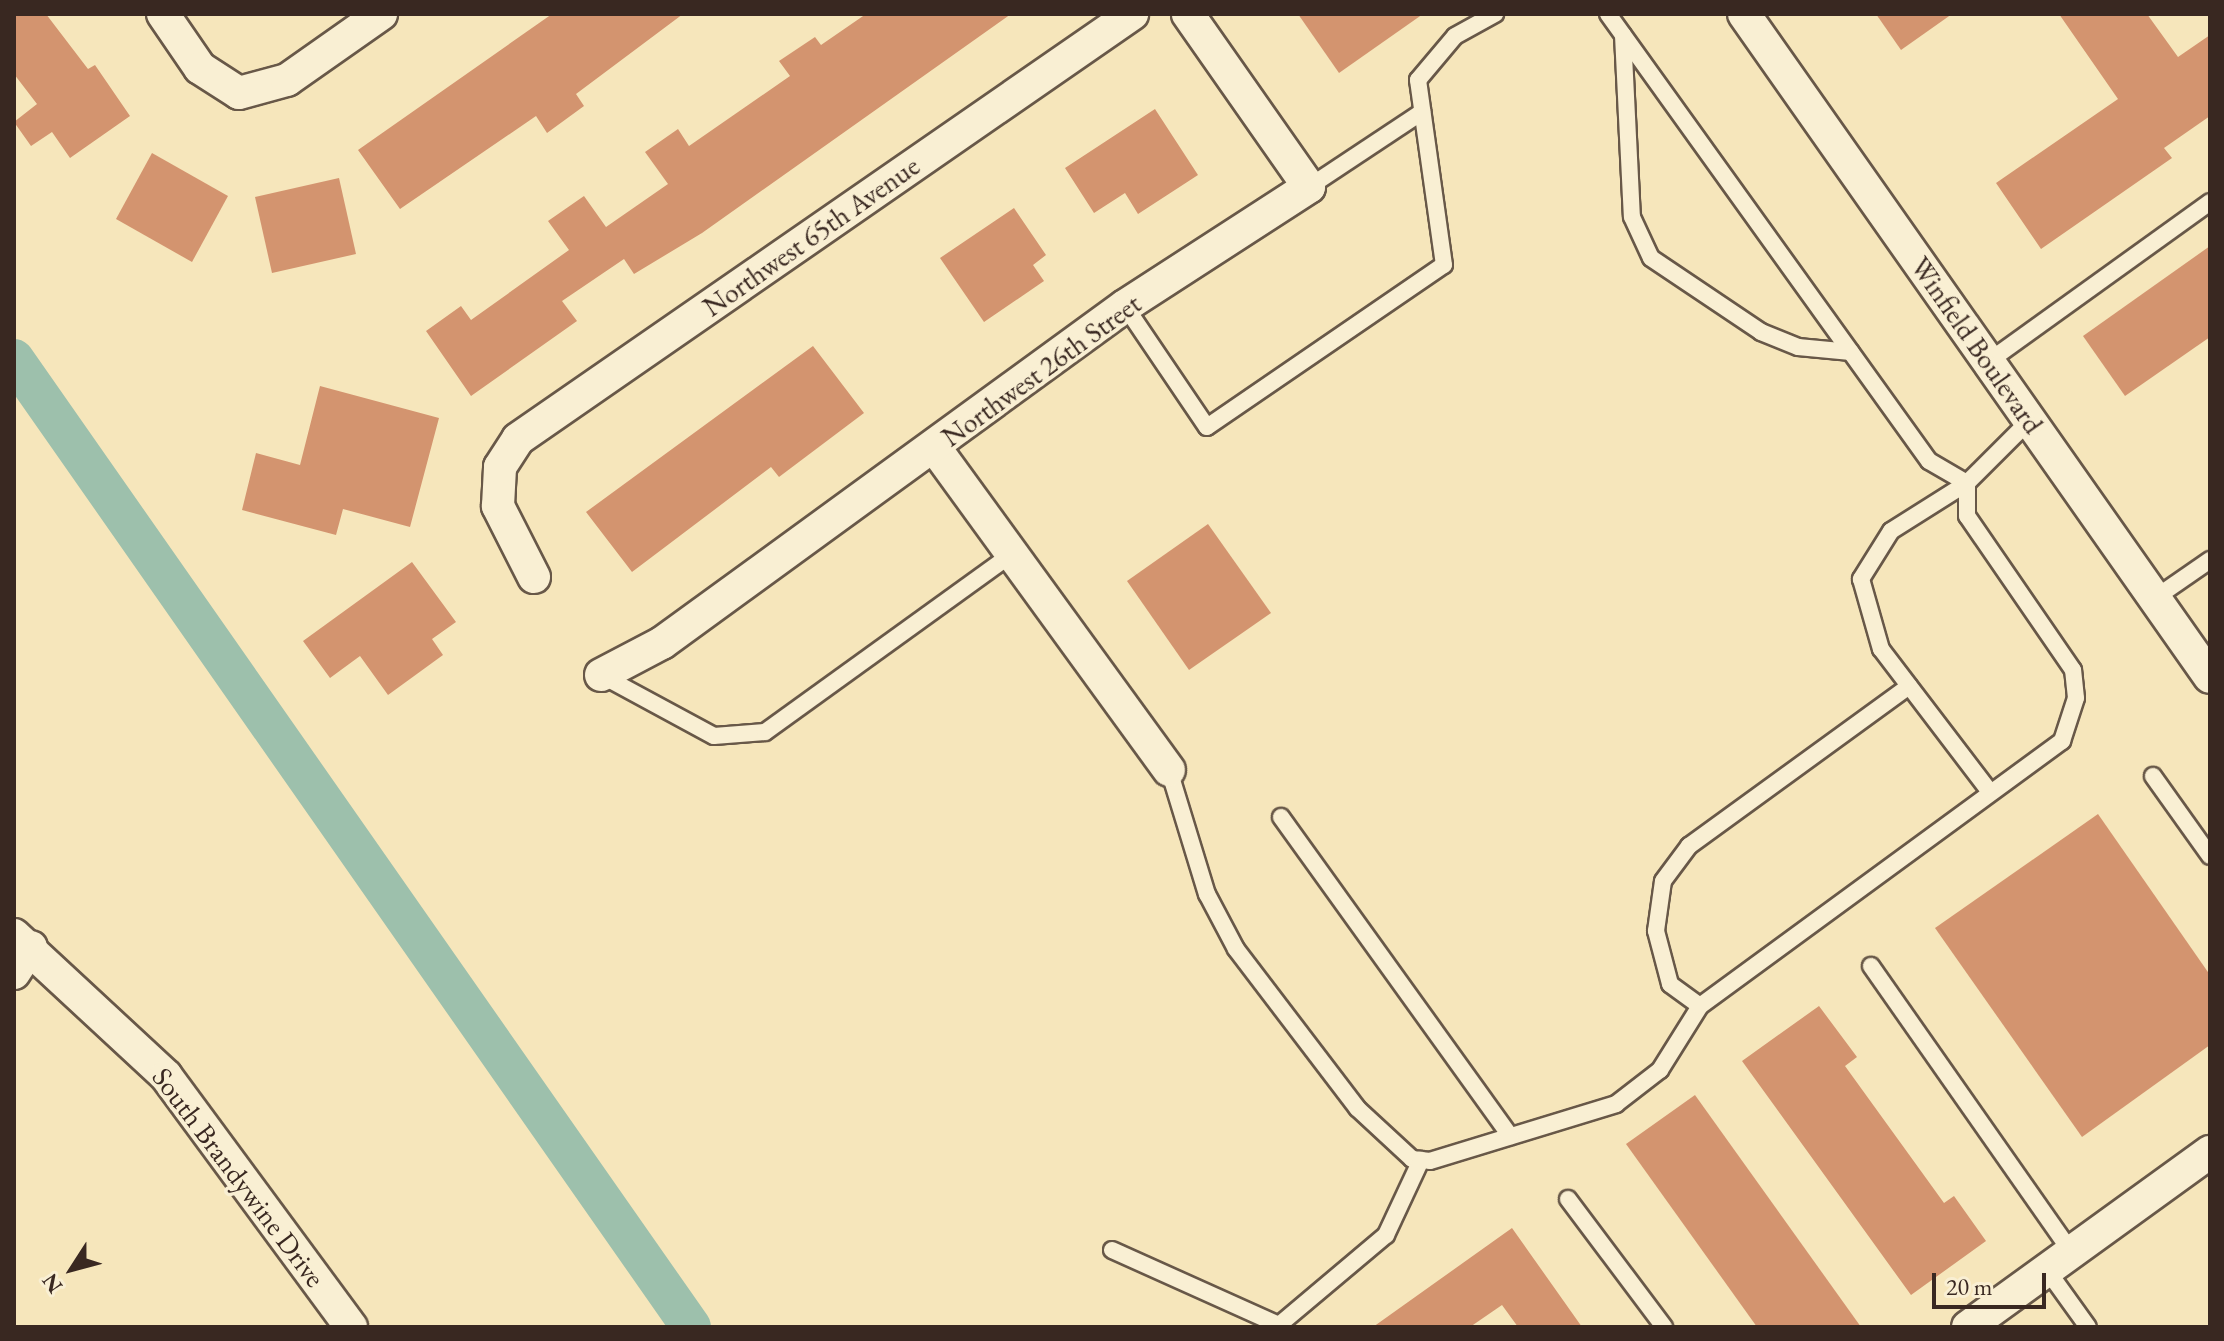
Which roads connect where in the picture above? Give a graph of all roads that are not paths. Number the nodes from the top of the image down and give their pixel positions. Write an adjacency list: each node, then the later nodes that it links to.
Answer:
1 (163, 14): 2 (street)
2 (381, 14)
3 (1132, 14): 20 (street, Northwest 65th Avenue)
4 (1188, 14): 10 (street)
5 (1495, 14): 9 (lane)
6 (1608, 14): 8 (lane)
7 (1744, 14): 14 (street, Winfield Boulevard)
8 (1623, 35): 13 (lane); 13 (lane)
9 (1422, 112): 10 (lane); 12 (lane)
10 (1309, 187): 12 (street, Northwest 26th Street)
11 (2210, 202): 14 (lane)
12 (1125, 306): 16 (street, Northwest 26th Street)
13 (1851, 352): 17 (lane)
14 (1989, 361): 15 (street, Winfield Boulevard)
15 (2030, 420): 17 (lane); 21 (street, Winfield Boulevard)
16 (935, 448): 18 (street); 22 (street, Northwest 26th Street)
17 (1967, 483): 24 (lane); 27 (lane)
18 (1012, 554): 22 (lane); 25 (street)
19 (2210, 560): 21 (lane)
20 (534, 577)
21 (2155, 598): 23 (street, Winfield Boulevard)
22 (601, 675)
23 (2210, 677)
24 (1909, 686): 27 (lane); 32 (lane)
25 (1169, 770): 35 (lane)
26 (2153, 776): 29 (lane)
27 (1990, 792): 32 (lane)
28 (1281, 817): 33 (lane)
29 (2210, 856)
30 (20, 952): 39 (street, South Brandywine Drive)
31 (1871, 966): 38 (lane)
32 (1700, 1006): 33 (lane)
33 (1510, 1136): 35 (lane)
34 (2210, 1152): 38 (street)
35 (1421, 1160): 37 (lane)
36 (1568, 1199): 40 (lane)
37 (1112, 1250)
38 (2060, 1262): 41 (street); 42 (lane)
39 (351, 1327)
40 (1664, 1327)
41 (1968, 1327)
42 (2088, 1327)

